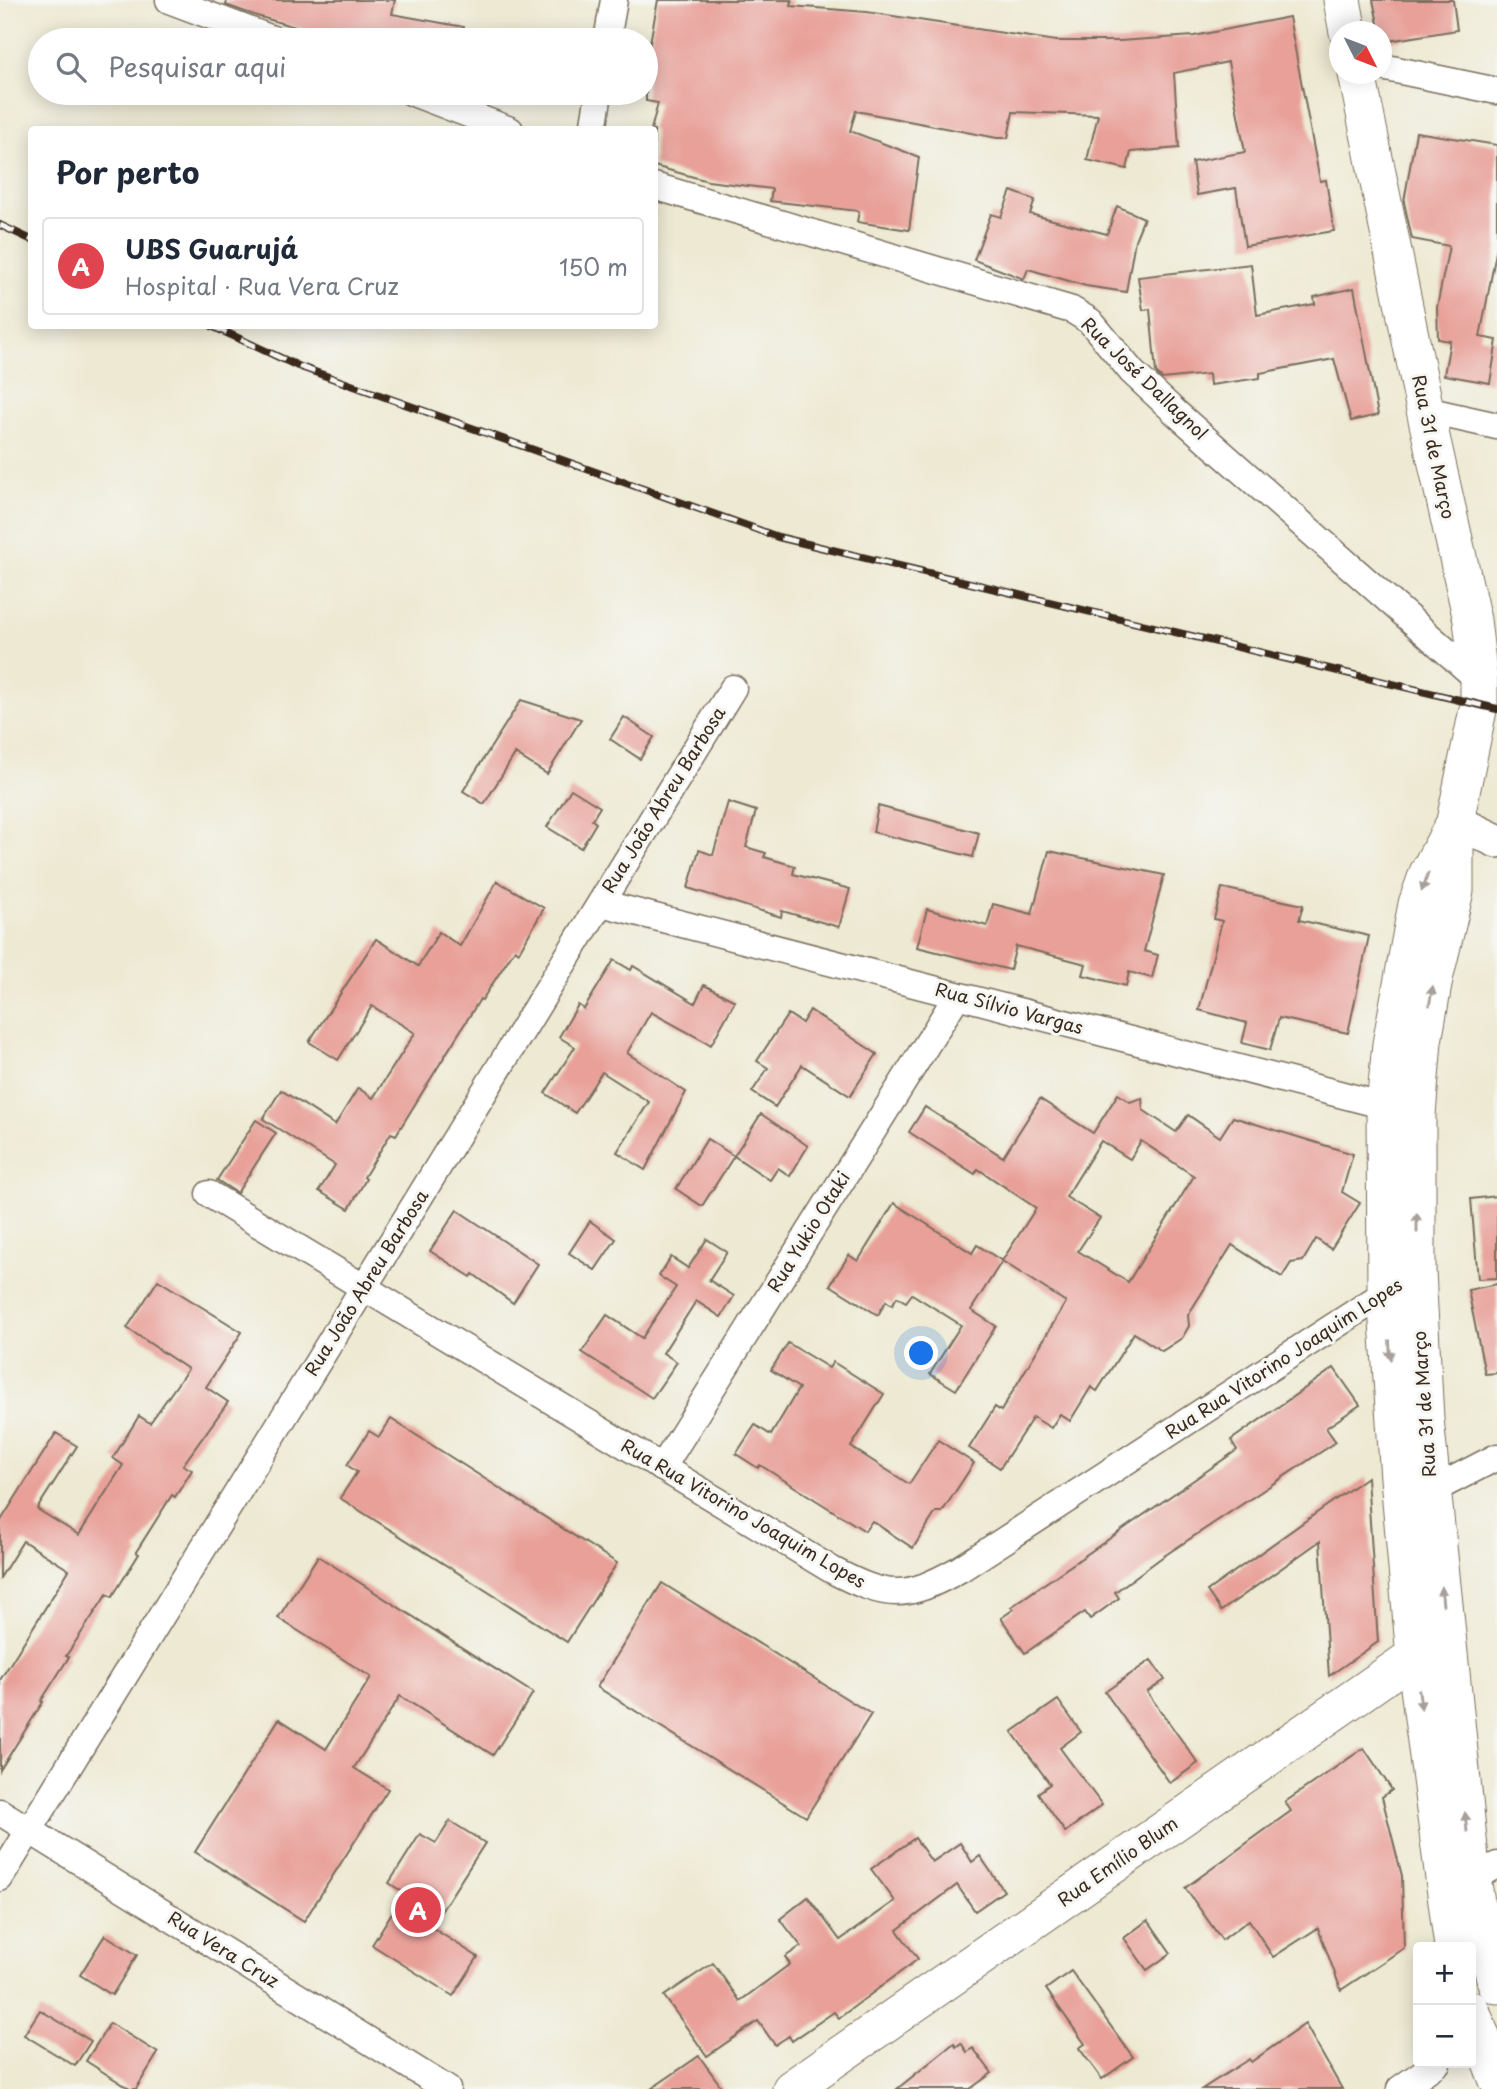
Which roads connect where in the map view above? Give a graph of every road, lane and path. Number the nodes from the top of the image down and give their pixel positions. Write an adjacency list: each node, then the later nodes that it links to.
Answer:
1 (169, 0): 5 (street)
2 (614, 0): 6 (street)
3 (1342, 0): 4 (main road)
4 (1346, 21)
5 (243, 28)
6 (609, 28)
7 (1392, 69): 9 (street)
8 (1359, 84): 15 (main road, Rua 31 de Março)
9 (1497, 91)
10 (444, 105): 12 (street)
11 (597, 105): 13 (street)
12 (500, 126)
13 (594, 126)
14 (658, 187): 17 (street, Rua José Dallagnol)
15 (1424, 410): 16 (street); 17 (main road, Rua 31 de Março)
16 (1497, 426)
17 (1479, 680): 19 (main road, Rua 31 de Março)
18 (733, 688): 21 (street, Rua João Abreu Barbosa)
19 (1455, 821): 20 (street); 23 (main road, Rua 31 de Março)
20 (1497, 841)
21 (601, 903): 22 (street, Rua Sílvio Vargas); 26 (street, Rua João Abreu Barbosa)
22 (957, 996): 23 (street, Rua Sílvio Vargas); 29 (street, Rua Yukio Otaki)
23 (1401, 1110): 25 (main road, Rua 31 de Março, one-way to 23); 27 (main road, Rua 31 de Março)
24 (209, 1194): 26 (street, Rua Rua Vitorino Joaquim Lopes)
25 (1417, 1271): 27 (street, Rua Rua Vitorino Joaquim Lopes); 30 (main road, Rua 31 de Março)
26 (363, 1288): 29 (street, Rua Rua Vitorino Joaquim Lopes); 34 (street, Rua João Abreu Barbosa)
27 (1386, 1293): 29 (street, Rua Rua Vitorino Joaquim Lopes); 32 (main road, Rua 31 de Março, one-way to 32)
28 (1497, 1457): 30 (street)
29 (662, 1468)
30 (1431, 1491): 31 (main road, Rua 31 de Março, one-way to 30)
31 (1445, 1634): 32 (main road, Rua Emílio Blum); 35 (main road, Rua 31 de Março, one-way to 31)
32 (1415, 1657): 37 (main road, Rua 31 de Março, one-way to 37); 43 (main road, Rua Emílio Blum)
33 (0, 1812): 34 (street, Rua Vera Cruz)
34 (29, 1830): 36 (street, Rua João Abreu Barbosa); 42 (street, Rua Vera Cruz)
35 (1484, 1872): 38 (main road, Rua 31 de Março)
36 (0, 1878)
37 (1452, 1942)
38 (1497, 1985)
39 (1476, 2034): 41 (main road)
40 (1430, 2068): 44 (street)
41 (1497, 2078)
42 (447, 2089)
43 (791, 2089)
44 (1400, 2089)

